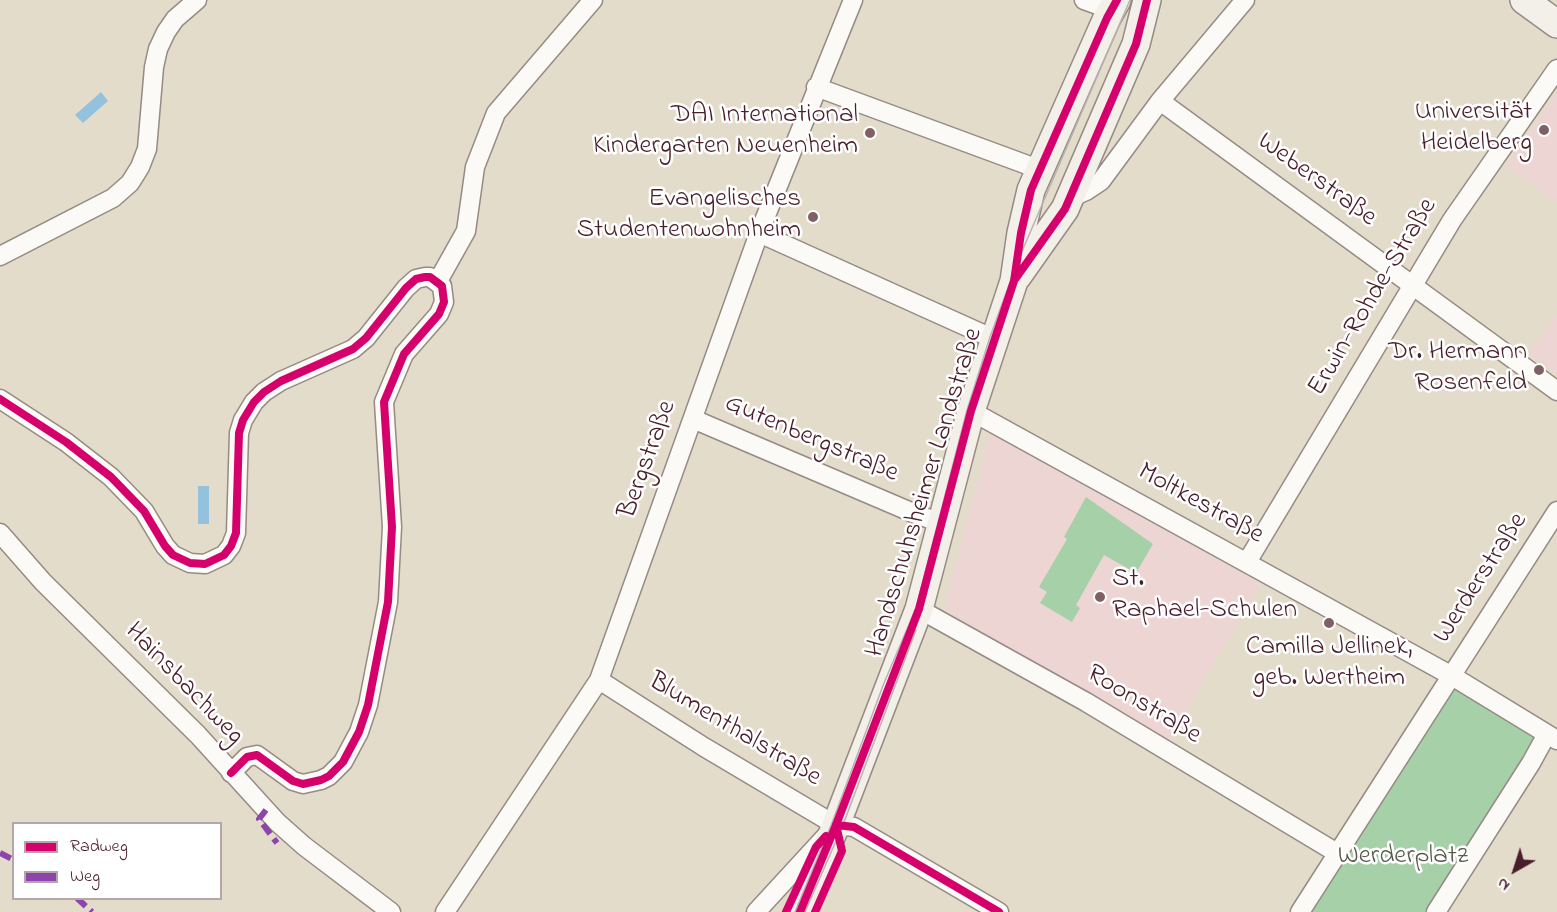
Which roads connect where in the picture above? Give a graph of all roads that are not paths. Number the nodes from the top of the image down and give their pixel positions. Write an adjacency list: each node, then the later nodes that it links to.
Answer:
1 (197, 0): 16 (street)
2 (593, 0): 17 (street)
3 (853, 0): 11 (street, Bergstraße)
4 (1084, 0): 8 (street)
5 (1147, 0): 14 (main road, Handschuhsheimer Landstraße)
6 (1245, 0): 12 (street)
7 (1524, 0): 9 (main road)
8 (1115, 5): 13 (main road, Handschuhsheimer Landstraße)
9 (1557, 24)
10 (1557, 69): 19 (street, Erwin-Rohde-Straße)
11 (816, 87): 13 (street); 15 (street, Bergstraße)
12 (1160, 101): 14 (street); 19 (street, Weberstraße)
13 (1041, 170): 18 (main road, Handschuhsheimer Landstraße)
14 (1070, 198): 18 (main road, Handschuhsheimer Landstraße)
15 (759, 233): 20 (street); 24 (street, Bergstraße)
16 (0, 256)
17 (438, 281): 22 (street); 33 (street)
18 (1014, 281): 20 (main road, Handschuhsheimer Landstraße)
19 (1414, 285): 21 (street, Weberstraße); 28 (street, Erwin-Rohde-Straße)
20 (994, 339): 23 (main road, Handschuhsheimer Landstraße)
21 (1557, 391)
22 (0, 399)
23 (971, 411): 26 (main road, Handschuhsheimer Landstraße); 28 (street, Moltkestraße)
24 (693, 419): 26 (street, Gutenbergstraße); 31 (street, Bergstraße)
25 (1557, 511): 30 (street, Werderstraße)
26 (942, 523): 29 (main road, Handschuhsheimer Landstraße)
27 (0, 533): 33 (street, Hainsbachweg)
28 (1247, 562): 30 (street, Moltkestraße)
29 (919, 609): 34 (main road, Handschuhsheimer Landstraße); 35 (street, Roonstraße)
30 (1452, 676): 32 (street, Moltkestraße); 35 (street)
31 (599, 680): 34 (street, Blumenthalstraße); 37 (street, Bergstraße)
32 (1552, 736): 42 (street)
33 (231, 773): 36 (street, Hainsbachweg)
34 (836, 825): 38 (street, Handschuhsheimer Landstraße); 39 (main road); 40 (street, Blumenthalstraße)
35 (1337, 853): 41 (street)
36 (391, 912)
37 (445, 912)
38 (756, 912)
39 (800, 912)
40 (999, 912)
41 (1300, 912)
42 (1436, 912)

